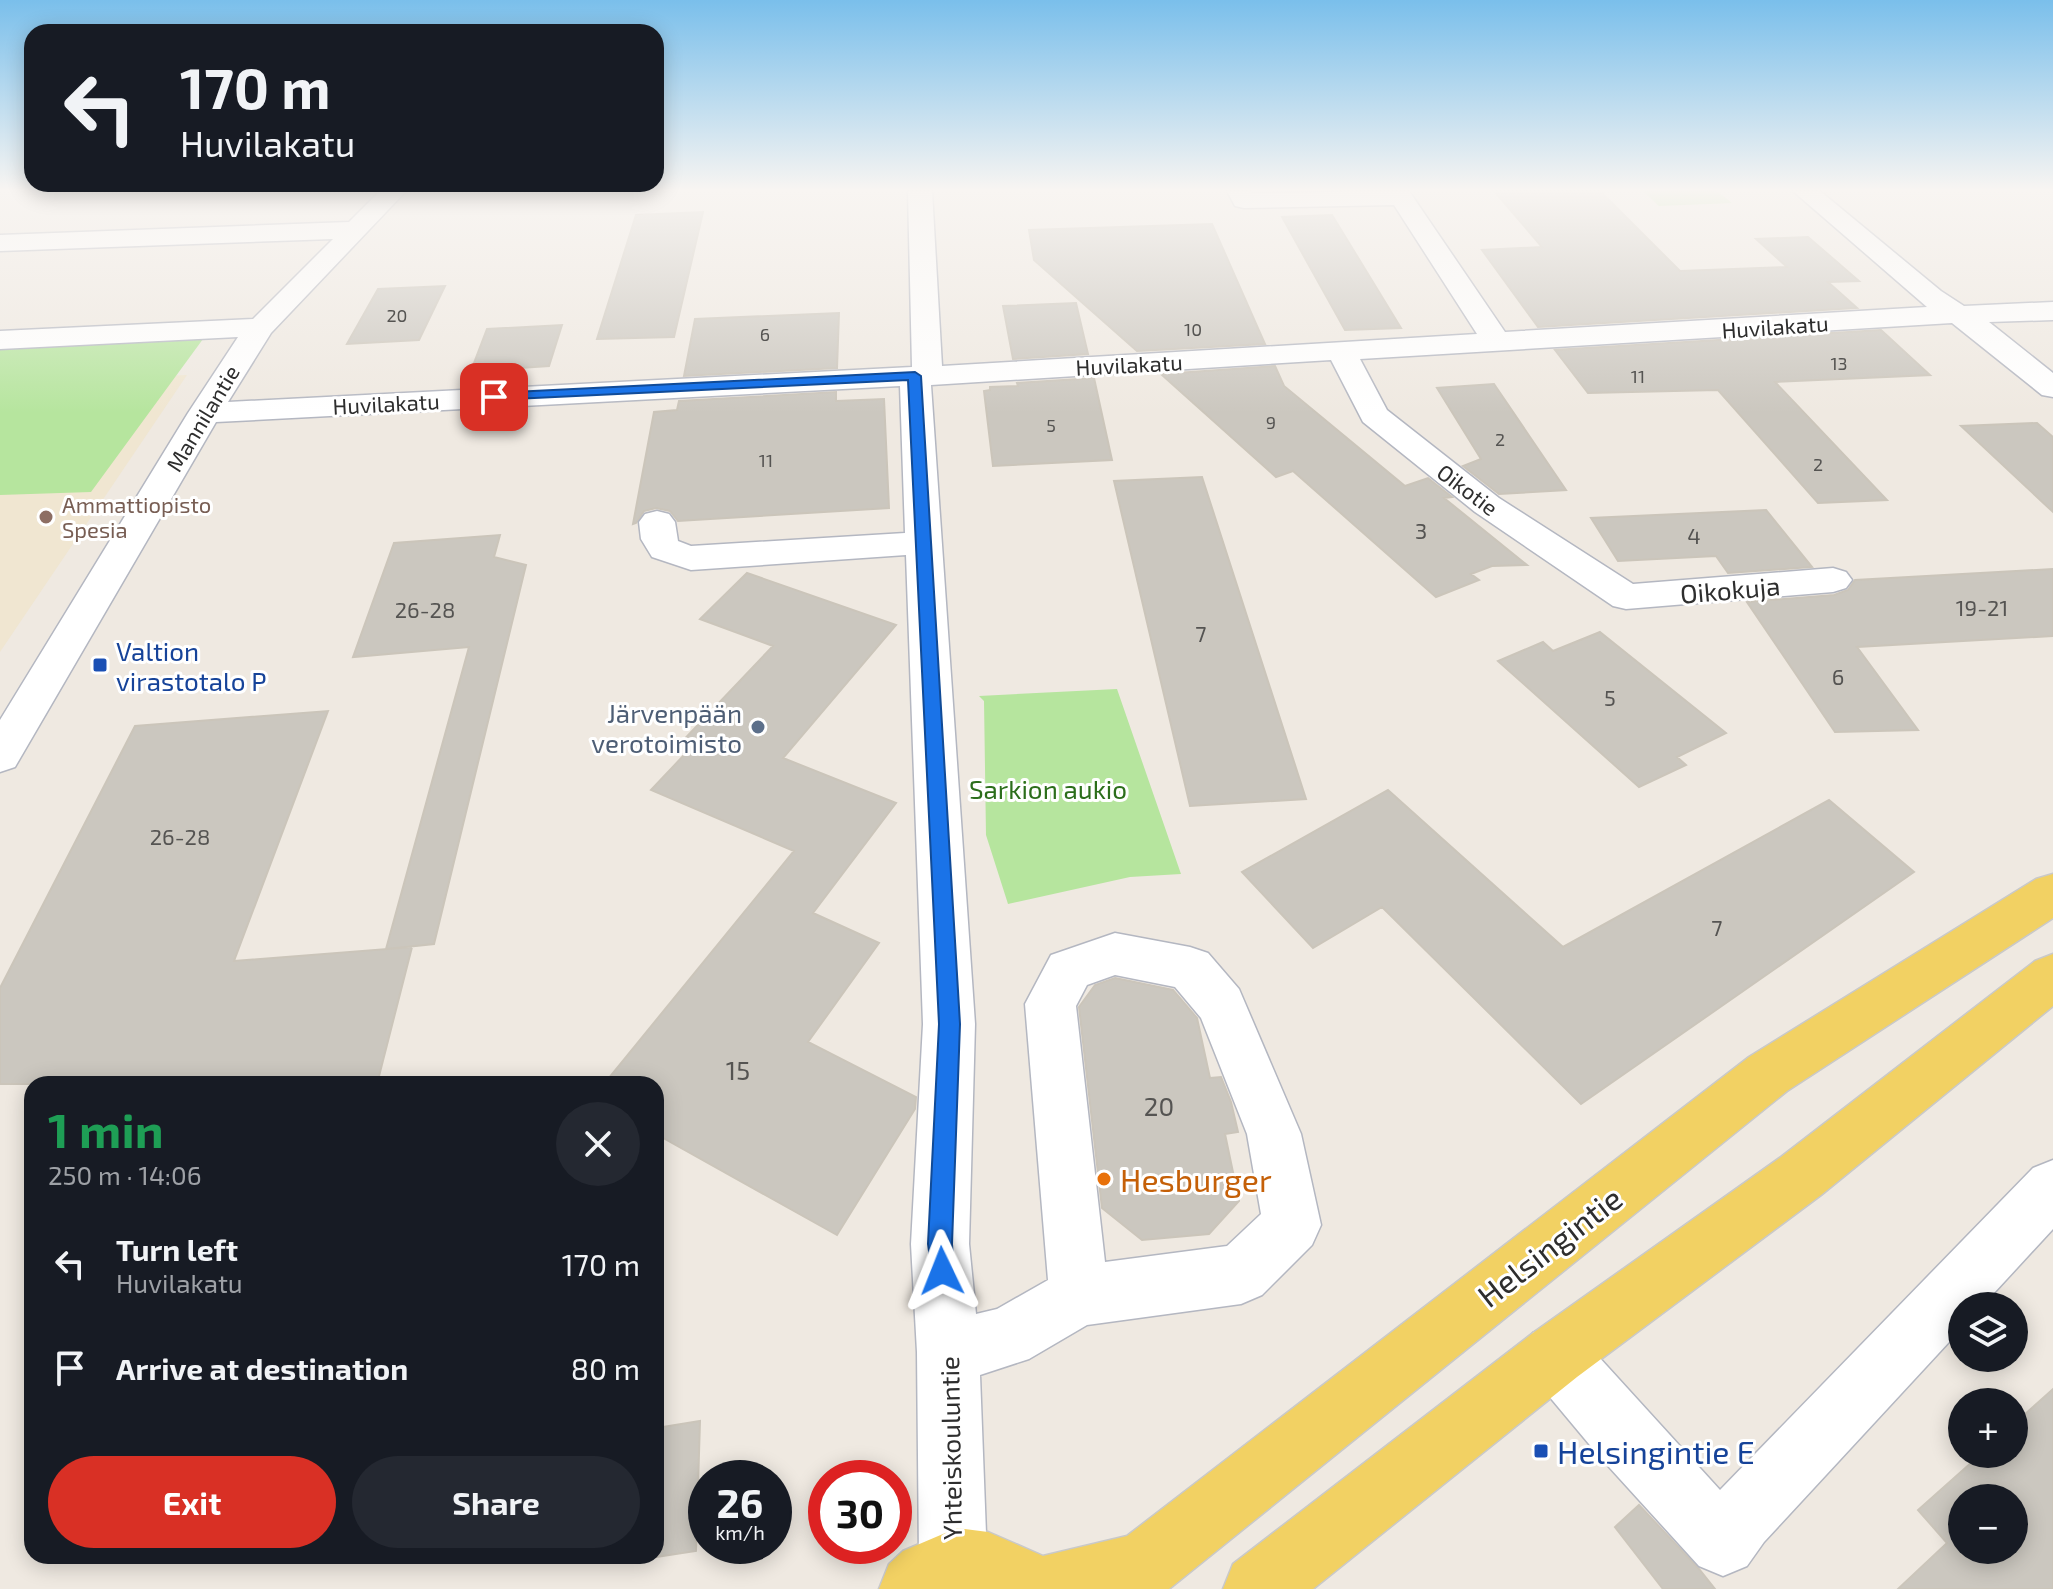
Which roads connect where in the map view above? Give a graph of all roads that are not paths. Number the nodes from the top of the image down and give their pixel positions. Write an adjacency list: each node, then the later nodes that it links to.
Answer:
1 (320, 265): 7 (street, Mannilantie)
2 (920, 265): 11 (street, Yhteiskouluntie)
3 (1446, 265): 9 (street)
4 (1895, 265): 6 (street)
5 (2053, 311): 6 (street, Huvilakatu)
6 (1955, 315): 9 (street, Huvilakatu); 12 (street)
7 (261, 327): 8 (street); 13 (street, Mannilantie)
8 (0, 340)
9 (1497, 342): 10 (street, Huvilakatu)
10 (1341, 351): 11 (street, Huvilakatu); 17 (street, Oikotie)
11 (921, 376): 13 (street, Huvilakatu); 15 (street, Yhteiskouluntie)
12 (2053, 388)
13 (204, 413): 18 (street, Mannilantie)
14 (657, 522): 15 (street)
15 (924, 543): 23 (street, Yhteiskouluntie)
16 (1833, 580): 17 (street, Oikokuja)
17 (1626, 597)
18 (0, 756)
19 (2053, 893): 27 (main road, Helsingintie)
20 (2048, 989): 24 (main road)
21 (2053, 1188): 24 (street)
22 (1079, 1296): 22 (street); 23 (street)
23 (948, 1352): 25 (street, Yhteiskouluntie)
24 (1555, 1355): 28 (main road)
25 (934, 1575): 26 (main road)
26 (1034, 1589)
27 (1047, 1589)
28 (1258, 1589)

